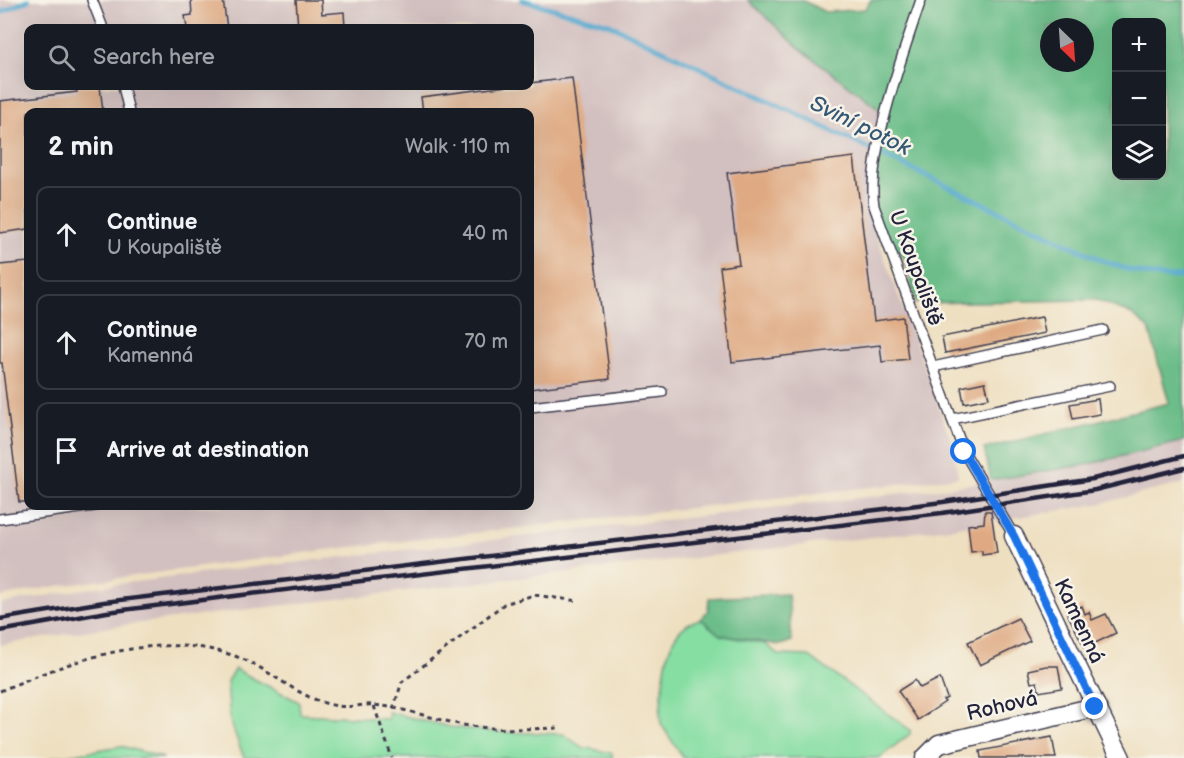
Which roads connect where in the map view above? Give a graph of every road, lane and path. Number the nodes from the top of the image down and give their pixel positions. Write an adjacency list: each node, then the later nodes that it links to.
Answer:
1 (92, 0): 3 (lane)
2 (921, 0): 7 (lane, U Koupaliště)
3 (101, 24)
4 (124, 90): 5 (lane)
5 (128, 108)
6 (1103, 330): 7 (lane)
7 (933, 367): 11 (lane, U Koupaliště)
8 (1110, 386): 11 (lane)
9 (662, 392): 10 (lane)
10 (534, 407)
11 (952, 419): 14 (lane, U Koupaliště)
12 (66, 510): 13 (lane)
13 (0, 519)
14 (1014, 536): 18 (street, Kamenná)
15 (578, 601): 19 (path)
16 (0, 690): 17 (path)
17 (374, 705): 19 (path); 21 (path)
18 (1095, 707): 22 (street, Rohová); 23 (street, Kamenná)
19 (393, 709): 20 (path)
20 (558, 728)
21 (392, 758)
22 (925, 758)
23 (1121, 758)

